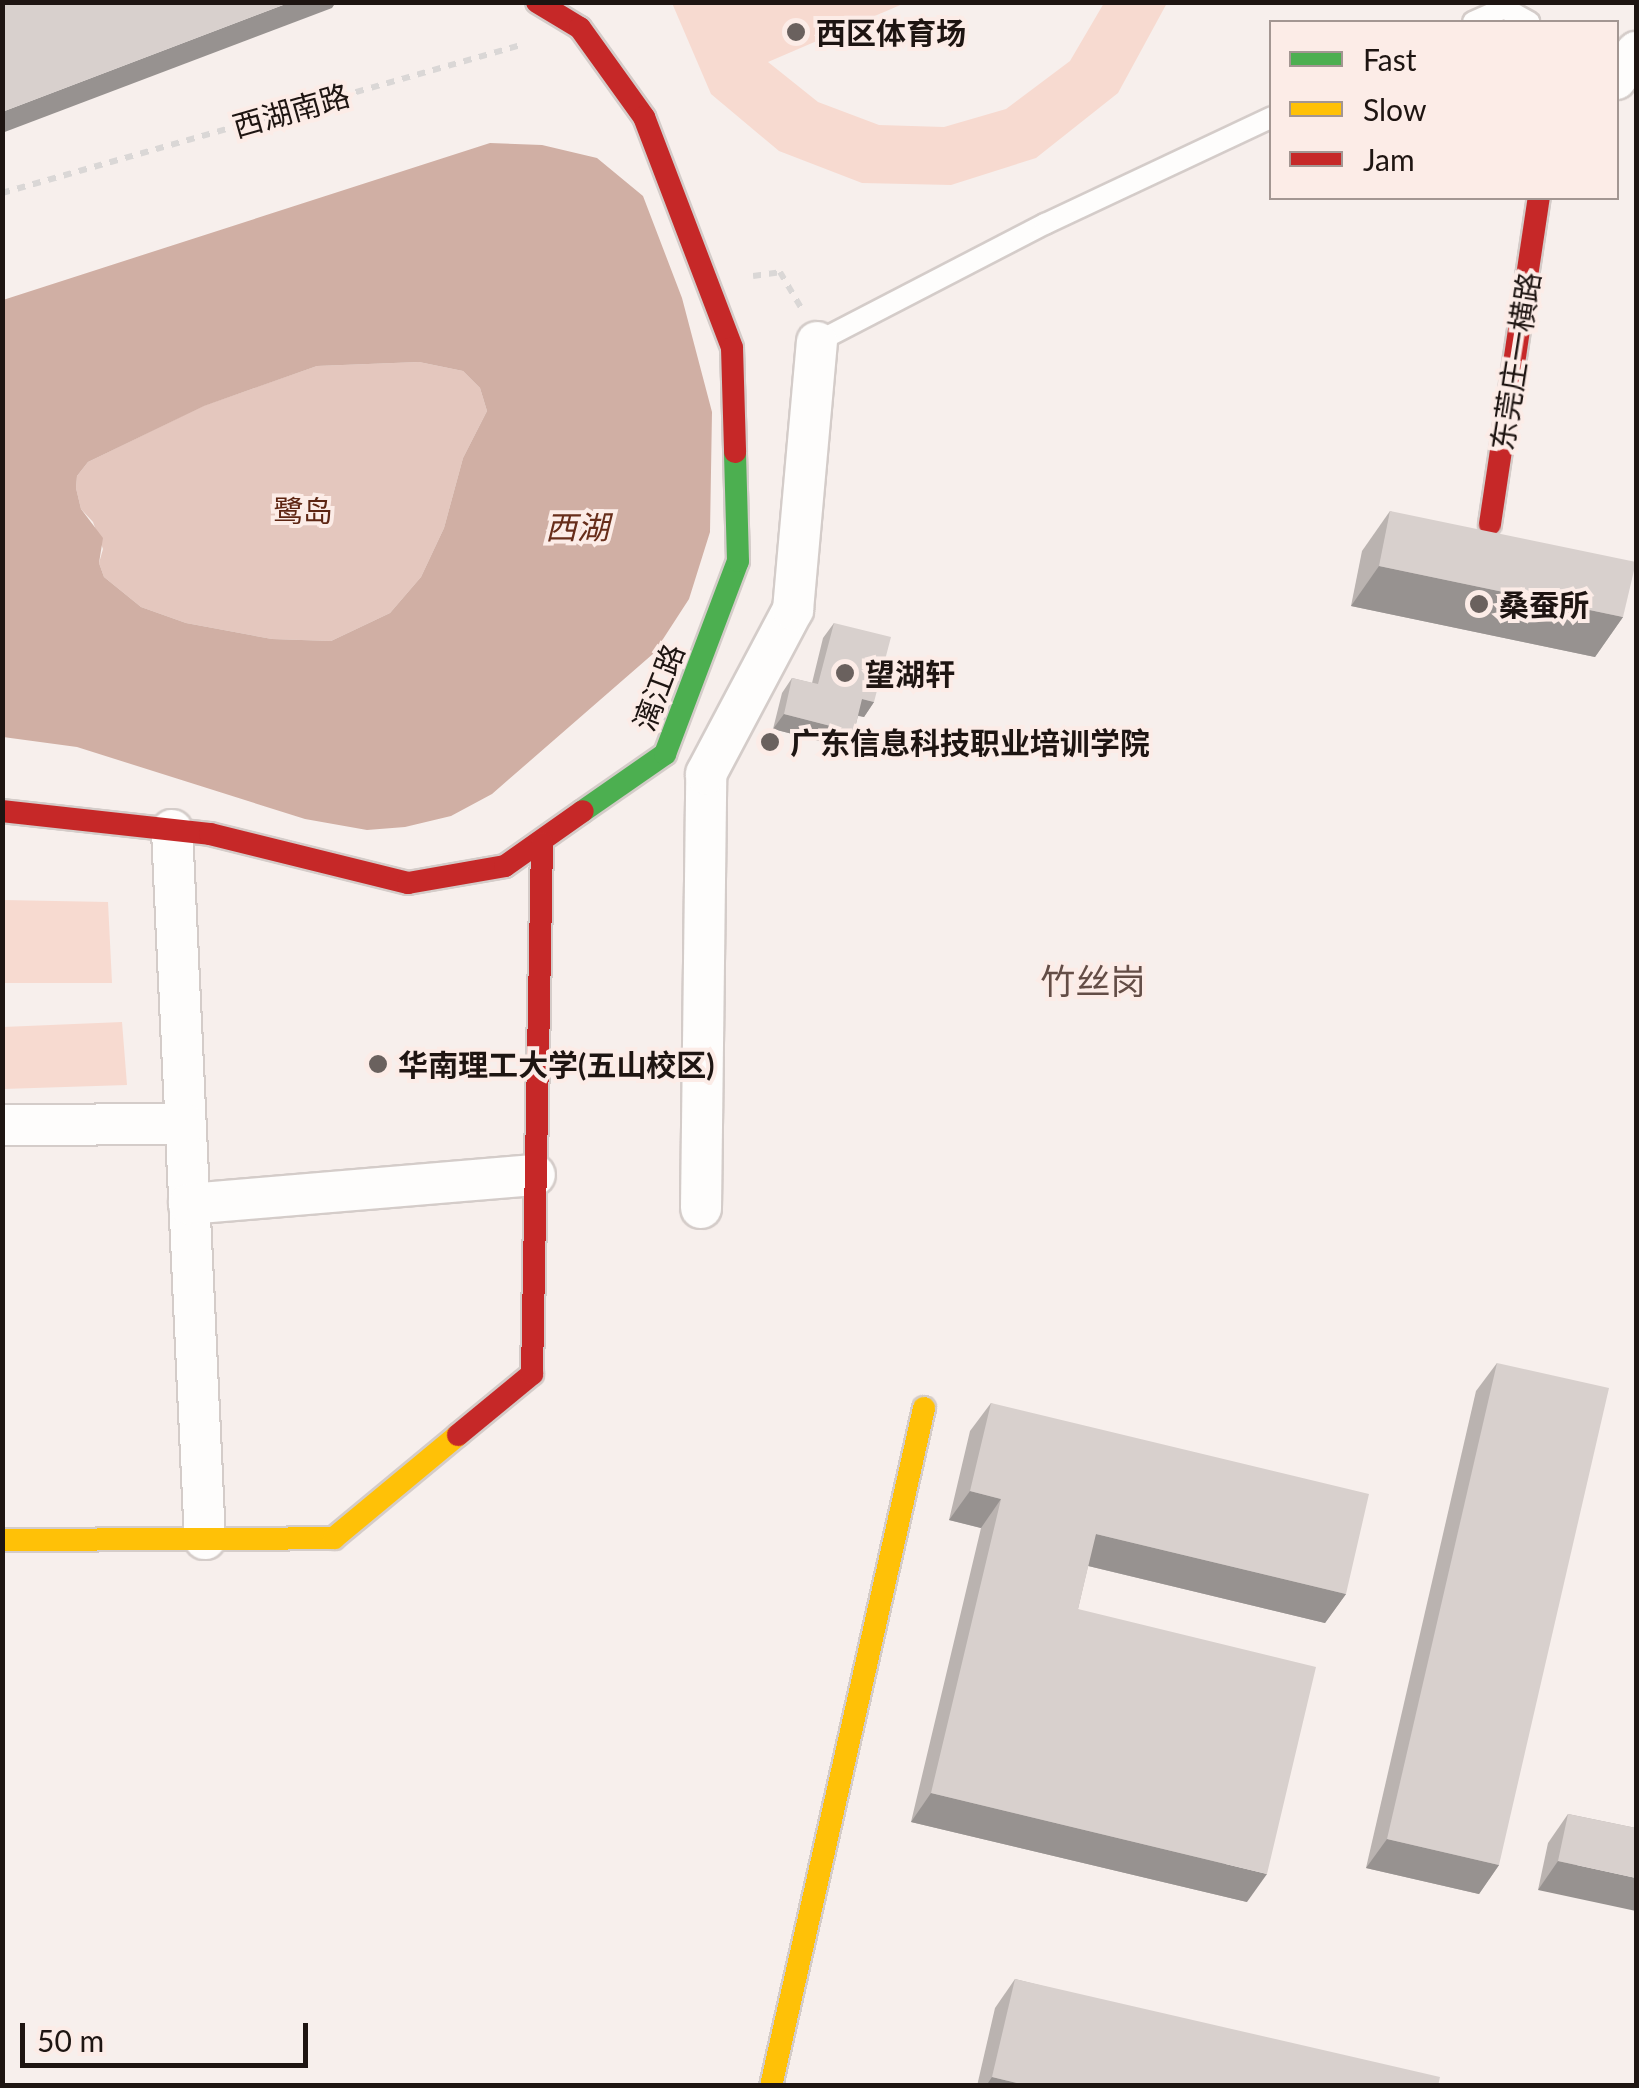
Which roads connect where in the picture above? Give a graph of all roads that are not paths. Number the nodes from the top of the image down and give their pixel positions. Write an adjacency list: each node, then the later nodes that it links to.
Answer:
1 (537, 2): 12 (street, 漓江路)
2 (1478, 20): 3 (lane)
3 (1525, 20)
4 (1636, 49): 5 (street)
5 (1619, 74)
6 (1269, 118): 8 (lane)
7 (1539, 200): 9 (street, 东莞庄一横路)
8 (818, 342): 17 (street)
9 (1490, 524)
10 (2, 811): 11 (street, 漓江路)
11 (172, 830): 12 (street, 漓江路); 13 (street)
12 (542, 843): 15 (street)
13 (185, 1124): 14 (street); 16 (street)
14 (2, 1125)
15 (536, 1175): 16 (street); 19 (street)
16 (189, 1204): 19 (street)
17 (701, 1208)
18 (924, 1408): 21 (street)
19 (205, 1538): 20 (street)
20 (2, 1540)
21 (770, 2086)

